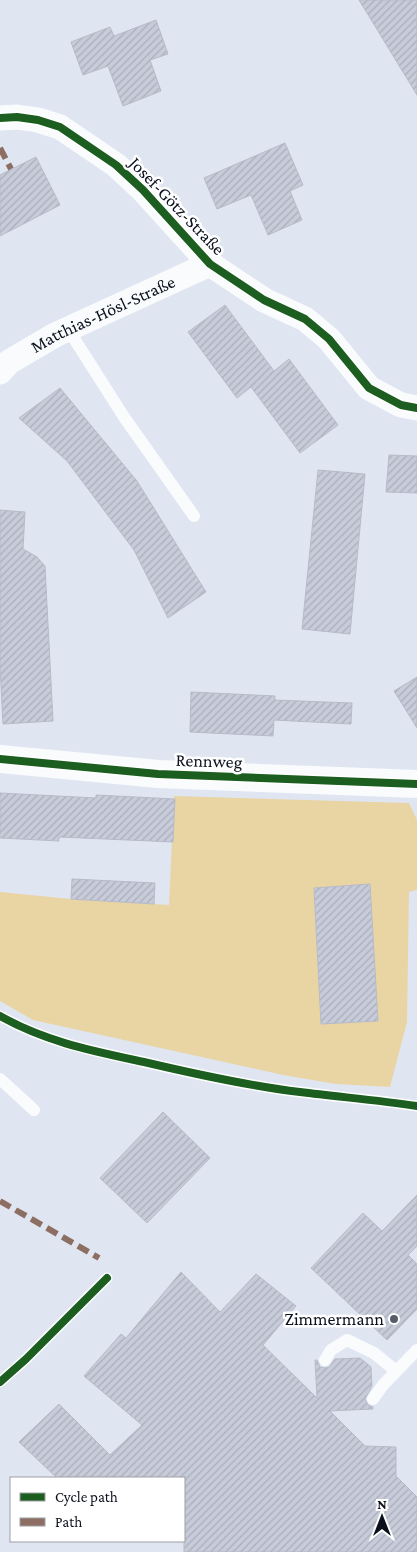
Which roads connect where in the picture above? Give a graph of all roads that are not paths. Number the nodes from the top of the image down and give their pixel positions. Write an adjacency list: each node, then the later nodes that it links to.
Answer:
1 (0, 118): 2 (street, Josef-Götz-Straße)
2 (210, 264): 3 (street, Matthias-Hösl-Straße); 5 (street, Josef-Götz-Straße)
3 (68, 329): 4 (street, Matthias-Hösl-Straße); 6 (lane)
4 (0, 372)
5 (417, 408)
6 (194, 516)
7 (0, 759): 8 (main road, Rennweg)
8 (417, 784)
9 (0, 1079): 10 (lane)
10 (34, 1110)
11 (417, 1350): 13 (lane)
12 (325, 1360): 13 (lane)
13 (396, 1372): 14 (lane)
14 (373, 1399)

